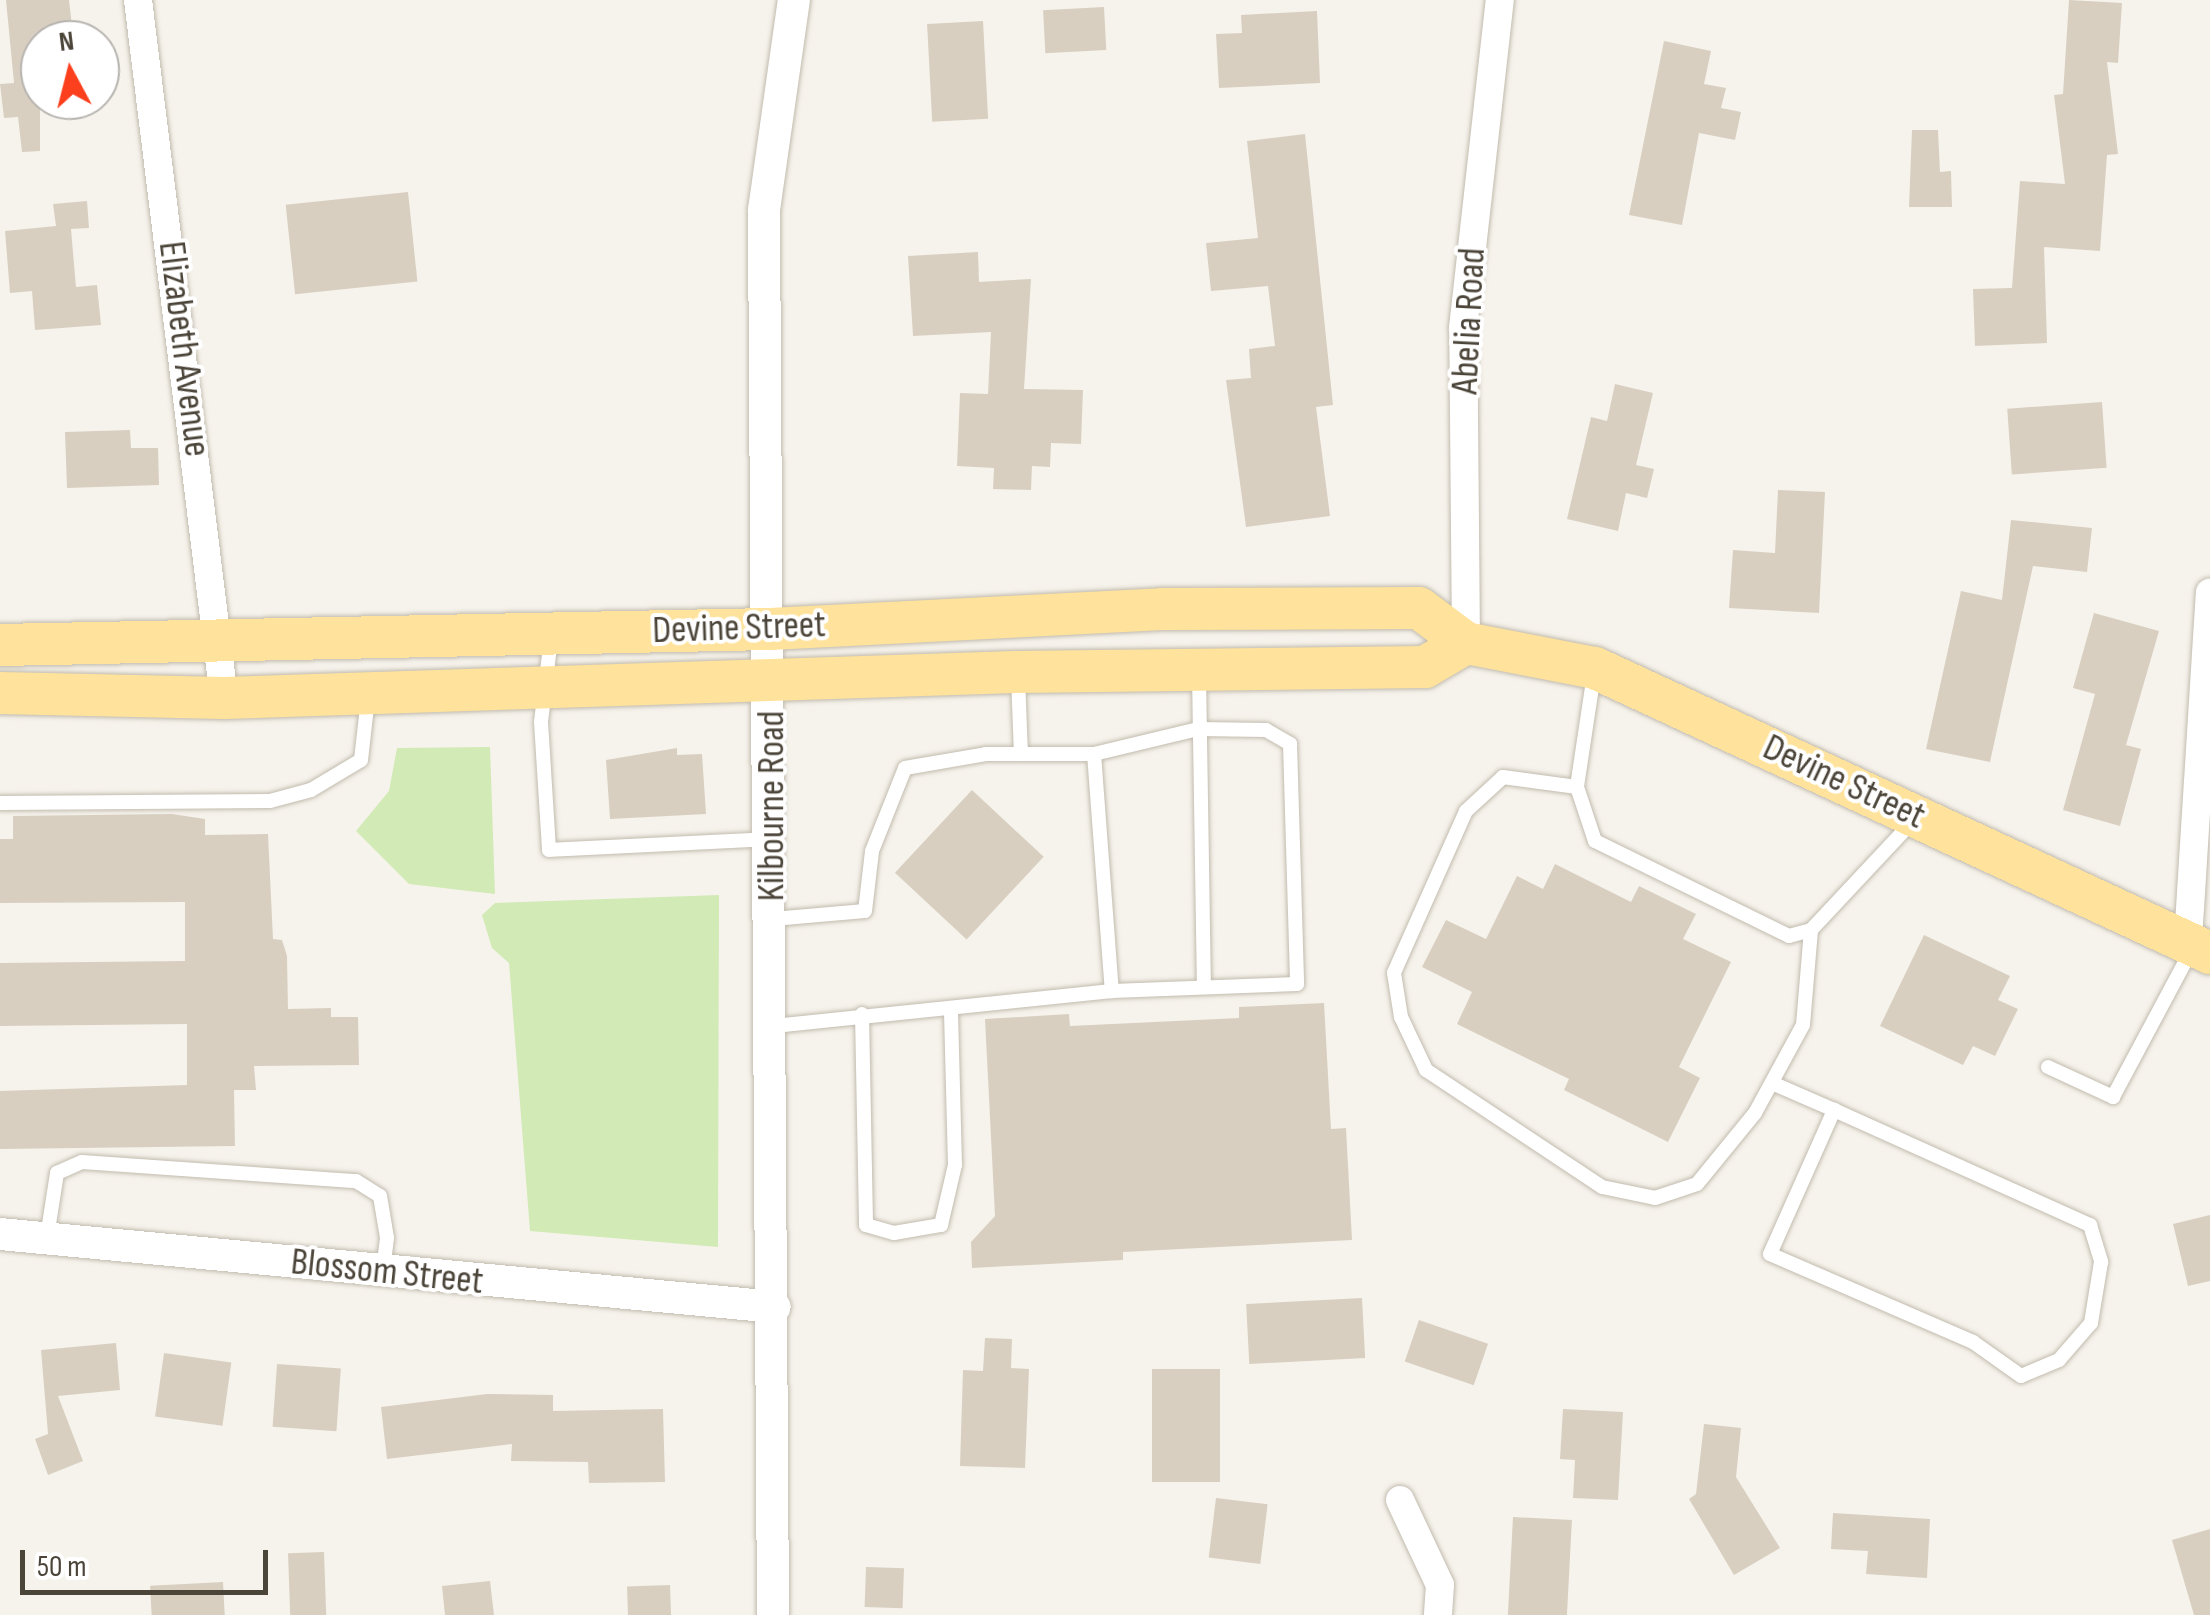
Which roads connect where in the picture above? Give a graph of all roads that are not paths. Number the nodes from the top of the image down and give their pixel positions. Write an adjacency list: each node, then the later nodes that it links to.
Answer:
1 (138, 0): 8 (street, Elizabeth Avenue)
2 (794, 0): 6 (street, Kilbourne Road)
3 (1500, 0): 9 (street, Abelia Road)
4 (2210, 593): 28 (street)
5 (1203, 608): 6 (main road, Devine Street); 9 (main road, Devine Street); 11 (main road)
6 (770, 628): 7 (main road, Devine Street); 14 (street, Kilbourne Road)
7 (552, 633): 8 (main road, Devine Street); 15 (lane)
8 (220, 642): 10 (main road, Devine Street); 18 (street, Elizabeth Avenue)
9 (1466, 643): 11 (main road, Devine Street); 12 (main road, Devine Street)
10 (0, 645)
11 (1199, 668): 13 (main road, Devine Street); 19 (lane)
12 (1595, 668): 22 (lane); 24 (main road, Devine Street)
13 (1017, 672): 14 (main road, Devine Street); 20 (lane)
14 (771, 680): 15 (main road, Devine Street); 25 (street, Kilbourne Road)
15 (544, 688): 16 (main road, Devine Street); 25 (lane)
16 (368, 692): 18 (main road, Devine Street); 23 (lane)
17 (0, 693): 18 (main road, Devine Street)
18 (224, 698)
19 (1198, 729): 21 (lane); 29 (lane); 29 (lane)
20 (1021, 754): 21 (lane); 26 (lane)
21 (1094, 754): 30 (lane)
22 (1577, 787): 27 (lane); 35 (lane)
23 (0, 803)
24 (1918, 816): 27 (lane); 28 (main road, Devine Street)
25 (773, 839): 26 (street, Kilbourne Road)
26 (773, 920): 33 (street, Kilbourne Road)
27 (1811, 930): 35 (lane)
28 (2198, 946): 34 (lane)
29 (1204, 984): 30 (lane)
30 (1112, 992): 31 (lane)
31 (951, 1008): 32 (lane); 32 (lane)
32 (862, 1014): 33 (lane)
33 (774, 1026): 40 (street, Kilbourne Road)
34 (2048, 1068)
35 (1772, 1083): 36 (lane)
36 (1834, 1110): 36 (lane)
37 (0, 1234): 38 (street, Blossom Street)
38 (47, 1238): 39 (street, Blossom Street); 39 (lane)
39 (383, 1272): 40 (street, Blossom Street)
40 (775, 1307): 42 (street, Kilbourne Road)
41 (1400, 1500): 43 (street)
42 (773, 1615)
43 (1438, 1615)

